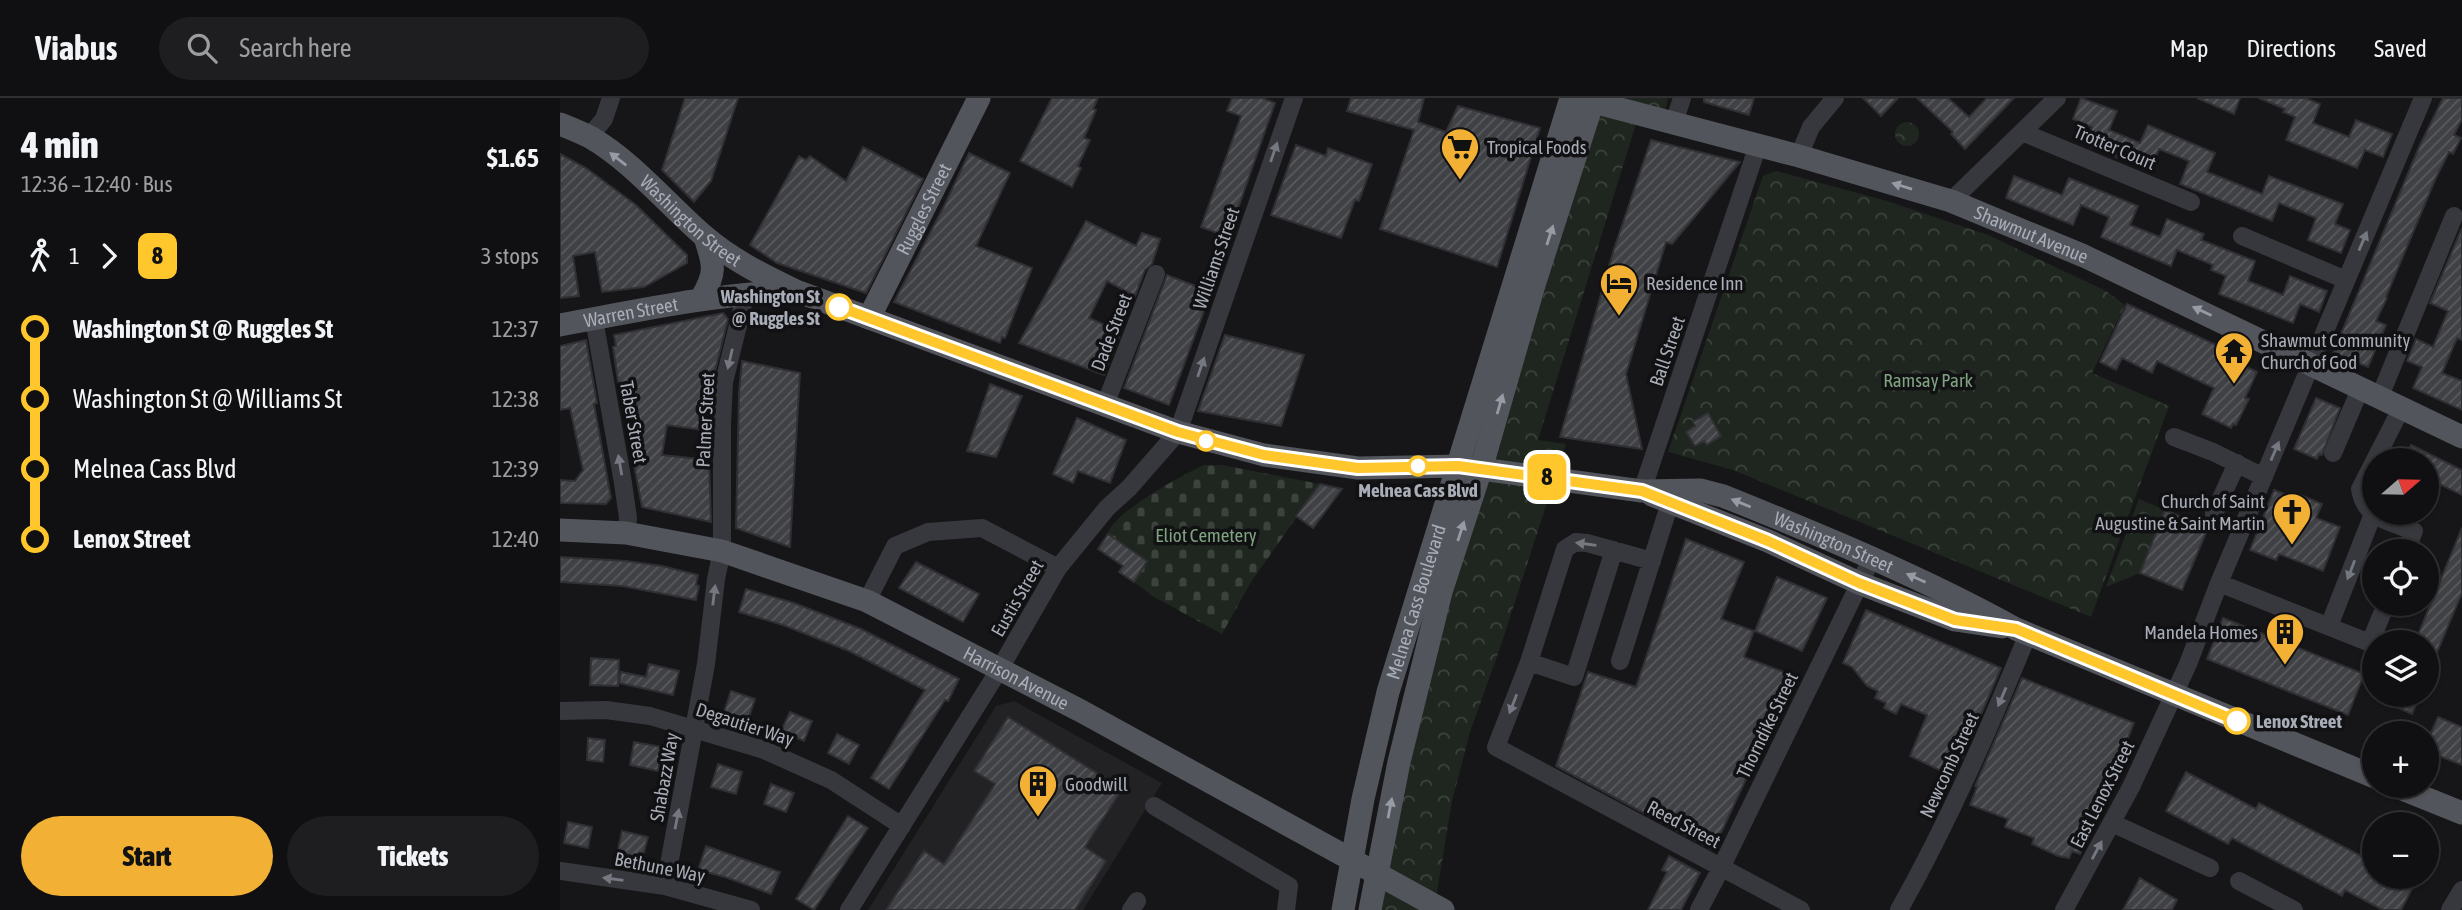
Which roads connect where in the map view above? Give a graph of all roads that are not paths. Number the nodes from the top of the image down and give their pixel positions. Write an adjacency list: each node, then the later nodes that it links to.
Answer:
1 (611, 98): 12 (street)
2 (979, 98): 25 (main road, Ruggles Street)
3 (1294, 98): 32 (street, Williams Street, one-way to 3)
4 (1682, 98): 9 (street)
5 (1835, 98): 14 (street)
6 (2057, 98): 11 (street)
7 (2423, 98): 21 (street, one-way to 7)
8 (1584, 99): 9 (main road, Shawmut Avenue); 38 (main road, Melnea Cass Boulevard)
9 (1674, 123): 13 (main road, Shawmut Avenue)
10 (560, 124): 12 (main road, Washington Street)
11 (2022, 132): 15 (street); 16 (street, Trotter Court)
12 (589, 137): 19 (main road, Washington Street, one-way to 12)
13 (1758, 145): 14 (main road, Shawmut Avenue); 41 (street, Ball Street)
14 (1799, 156): 15 (main road, Shawmut Avenue, one-way to 14)
15 (1951, 201): 28 (main road, Shawmut Avenue, one-way to 15)
16 (2191, 202)
17 (2454, 216): 29 (street)
18 (2242, 236): 21 (street)
19 (705, 237): 22 (main road, Washington Street); 24 (main road, Warren Street)
20 (1156, 274): 30 (street, Dade Street)
21 (2346, 280): 28 (street)
22 (796, 291): 23 (main road, Warren Street); 25 (main road, Washington Street)
23 (746, 293): 24 (main road, Warren Street); 51 (street, Palmer Street, one-way to 51)
24 (701, 299): 26 (main road, Warren Street)
25 (869, 318): 30 (main road, Washington Street)
26 (594, 319): 27 (main road, Warren Street); 48 (street, Taber Street, one-way to 26)
27 (560, 325)
28 (2312, 363): 29 (main road, Shawmut Avenue); 39 (street, one-way to 28)
29 (2370, 391): 31 (main road, Shawmut Avenue); 36 (street)
30 (1105, 405): 32 (main road, Washington Street)
31 (2402, 407): 33 (main road, Shawmut Avenue); 35 (street)
32 (1178, 432): 38 (main road, Washington Street); 54 (street, Eustis Street)
33 (2462, 436)
34 (2174, 437): 37 (street)
35 (2381, 448)
36 (2333, 453)
37 (2237, 463): 39 (street); 44 (street)
38 (1470, 468): 41 (main road, Washington Street); 73 (main road, Melnea Cass Boulevard); 77 (main road, Melnea Cass Boulevard, one-way to 38)
39 (2264, 477): 56 (street)
40 (2362, 485): 43 (street)
41 (1642, 491): 42 (main road, Washington Street)
42 (1672, 496): 52 (main road, Washington Street, one-way to 42); 53 (street); 55 (main road, Washington Street)
43 (2362, 503)
44 (2214, 514)
45 (2368, 525): 59 (street, one-way to 59)
46 (2399, 525): 49 (street)
47 (560, 530): 48 (main road, Harrison Avenue)
48 (626, 533): 51 (main road, Harrison Avenue)
49 (2411, 539)
50 (1614, 550): 53 (street); 61 (street, one-way to 61); 61 (street)
51 (722, 551): 57 (main road, Harrison Avenue); 66 (street, Shabazz Way, one-way to 51)
52 (1872, 558): 55 (street, Thorndike Street); 60 (main road, Washington Street, one-way to 52)
53 (1653, 561): 62 (street)
54 (1058, 568): 57 (street); 63 (street, Eustis Street)
55 (1859, 583): 60 (main road, Washington Street); 74 (street, Thorndike Street)
56 (2219, 583): 59 (street); 64 (street)
57 (867, 601): 63 (main road, Harrison Avenue)
58 (2381, 616): 59 (street)
59 (2329, 626)
60 (2022, 631): 64 (main road, Washington Street); 89 (street, Newcomb Street, one-way to 89)
61 (1529, 662): 74 (street, Reed Street, one-way to 74)
62 (1620, 662)
63 (999, 670): 72 (street, Eustis Street); 73 (main road, Harrison Avenue)
64 (2174, 695): 67 (main road, Washington Street); 71 (street, East Lenox Street)
65 (560, 711): 66 (street, Degautier Way)
66 (694, 729): 72 (street, Degautier Way); 79 (street, Shabazz Way, one-way to 66)
67 (2362, 772)
68 (2425, 798): 70 (main road)
69 (1154, 806): 83 (street)
70 (2462, 813)
71 (2112, 823): 75 (street); 90 (street, East Lenox Street, one-way to 71)
72 (902, 826): 82 (street, Eustis Street)
73 (1352, 862): 77 (main road, Harrison Avenue); 84 (main road, Melnea Cass Boulevard)
74 (1721, 868): 87 (street, Thorndike Street); 88 (street, Reed Street)
75 (2210, 868)
76 (560, 871): 79 (street, Bethune Way, one-way to 76)
77 (1377, 875): 85 (main road, Melnea Cass Boulevard); 86 (main road, Harrison Avenue)
78 (2239, 881): 91 (street)
79 (665, 886): 81 (street, Bethune Way)
80 (2462, 890): 92 (street)
81 (751, 910)
82 (849, 910)
83 (1286, 910)
84 (1343, 910)
85 (1370, 910)
86 (1443, 910)
87 (1699, 910)
88 (1801, 910)
89 (1899, 910)
90 (2064, 910)
91 (2294, 910)
92 (2450, 910)

